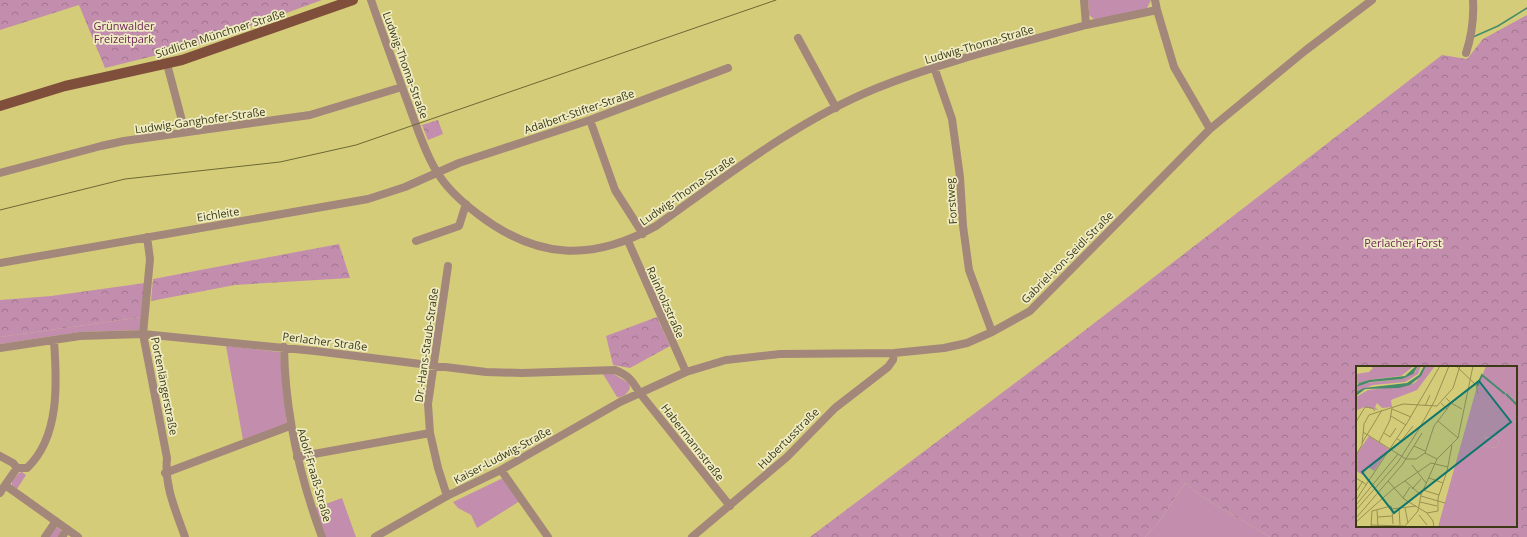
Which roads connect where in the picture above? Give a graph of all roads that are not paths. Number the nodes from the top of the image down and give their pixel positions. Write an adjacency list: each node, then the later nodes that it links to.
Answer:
1 (353, 0): 11 (main road, Südliche Münchner Straße)
2 (371, 0): 14 (street, Ludwig-Thoma-Straße)
3 (1084, 0): 8 (street)
4 (1155, 0): 7 (street)
5 (1372, 0): 18 (street, Gabriel-von-Seidl-Straße)
6 (1473, 0): 10 (street)
7 (1157, 10): 8 (street, Ludwig-Thoma-Straße); 18 (street)
8 (1086, 25): 12 (street, Ludwig-Thoma-Straße)
9 (798, 38): 16 (street)
10 (1466, 52)
11 (167, 64): 15 (main road, Südliche Münchner Straße); 19 (street)
12 (934, 67): 16 (street, Ludwig-Thoma-Straße); 29 (street, Forstweg)
13 (728, 68): 17 (street, Adalbert-Stifter-Straße)
14 (402, 87): 19 (street, Ludwig-Ganghofer-Straße); 20 (street, Ludwig-Thoma-Straße)
15 (0, 106)
16 (836, 108): 23 (street, Ludwig-Thoma-Straße)
17 (590, 120): 20 (street, Adalbert-Stifter-Straße); 23 (street)
18 (1210, 129): 29 (street, Gabriel-von-Seidl-Straße)
19 (185, 132): 21 (street, Ludwig-Ganghofer-Straße)
20 (436, 172): 22 (street, Ludwig-Thoma-Straße); 24 (street, Eichleite)
21 (0, 173)
22 (466, 204): 25 (street); 26 (street, Ludwig-Thoma-Straße)
23 (643, 234): 26 (street, Ludwig-Thoma-Straße)
24 (147, 237): 27 (street, Eichleite); 30 (street, Portenlängerstraße)
25 (416, 240)
26 (628, 241): 36 (street, Rainholzstraße)
27 (0, 263)
28 (448, 266): 35 (street, Dr.-Hans-Staub-Straße)
29 (992, 332): 34 (street, Gabriel-von-Seidl-Straße)
30 (143, 334): 31 (street, Perlacher Straße); 32 (street, Perlacher Straße); 44 (street, Portenlängerstraße)
31 (54, 341): 33 (street, Perlacher Straße); 42 (street)
32 (284, 347): 35 (street, Perlacher Straße); 38 (street, Adolf-Fraaß-Straße)
33 (0, 348)
34 (894, 353): 36 (street, Gabriel-von-Seidl-Straße); 48 (street, Hubertusstraße)
35 (433, 367): 37 (street, Perlacher Straße); 39 (street, Dr.-Hans-Staub-Straße)
36 (686, 372): 37 (street, Gabriel-von-Seidl-Straße)
37 (639, 392): 43 (street, Kaiser-Ludwig-Straße); 48 (street, Habermannstraße)
38 (290, 426): 41 (street, Adolf-Fraaß-Straße); 44 (street)
39 (430, 433): 41 (street); 47 (street, Dr.-Hans-Staub-Straße)
40 (0, 456): 42 (street)
41 (297, 457): 56 (street, Adolf-Fraaß-Straße)
42 (17, 468): 45 (street)
43 (501, 470): 47 (street, Kaiser-Ludwig-Straße); 57 (street)
44 (165, 473): 55 (street, Portenlängerstraße)
45 (5, 485): 46 (street); 49 (street)
46 (0, 493)
47 (447, 496): 51 (street, Kaiser-Ludwig-Straße)
48 (730, 506): 58 (street, Hubertusstraße)
49 (56, 521): 50 (street); 52 (street)
50 (67, 529): 53 (street); 54 (street)
51 (378, 536)
52 (45, 537)
53 (62, 537)
54 (78, 537)
55 (185, 537)
56 (322, 537)
57 (548, 537)
58 (692, 537)

